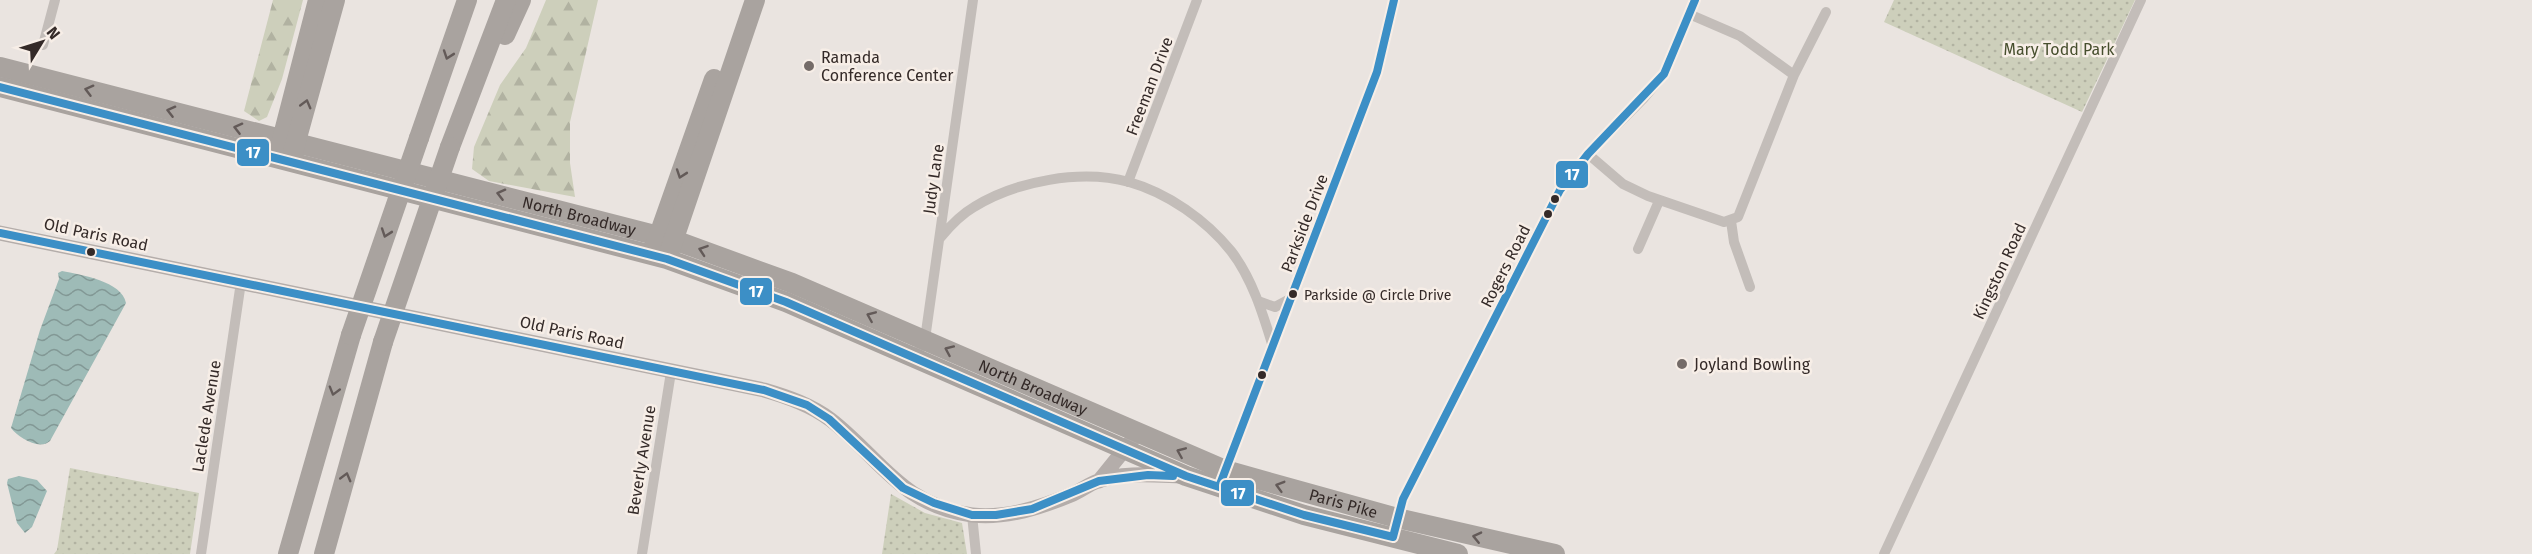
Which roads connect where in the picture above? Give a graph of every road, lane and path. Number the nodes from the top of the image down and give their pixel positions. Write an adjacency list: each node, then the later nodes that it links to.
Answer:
1 (55, 0): 16 (street)
2 (318, 0): 21 (highway)
3 (335, 0): 21 (highway, one-way to 3)
4 (467, 0): 49 (highway, one-way to 49, bridge)
5 (506, 0): 20 (highway)
6 (521, 0): 20 (highway)
7 (742, 0): 27 (highway, one-way to 27)
8 (755, 0): 27 (highway)
9 (973, 0): 28 (street, Judy Lane)
10 (1197, 0): 23 (street, Freeman Drive)
11 (1394, 0): 33 (street, Parkside Drive)
12 (1695, 0): 15 (street, Rogers Road)
13 (2141, 0): 55 (street, Kingston Road)
14 (1826, 12): 18 (street)
15 (1689, 14): 18 (street); 22 (street, Rogers Road)
16 (43, 45)
17 (0, 67): 21 (highway, North Broadway, one-way to 17)
18 (1794, 75): 25 (street)
19 (0, 87): 21 (highway, North Broadway)
20 (464, 111): 50 (highway, one-way to 20, bridge)
21 (286, 150): 27 (highway, North Broadway, one-way to 21); 30 (highway, North Broadway)
22 (1588, 154): 24 (street); 47 (street, Rogers Road)
23 (1128, 182): 28 (street); 34 (street)
24 (1659, 201): 25 (street); 29 (street)
25 (1731, 221): 32 (street)
26 (0, 233): 31 (street, Old Paris Road)
27 (667, 237): 30 (highway); 35 (highway, North Broadway, one-way to 27)
28 (940, 238): 35 (street, Judy Lane)
29 (1638, 249)
30 (660, 257): 37 (highway, North Broadway)
31 (242, 282): 38 (street, Old Paris Road); 48 (street, Laclede Avenue)
32 (1750, 287)
33 (1291, 299): 34 (street); 36 (street, Parkside Drive)
34 (1258, 301): 36 (street)
35 (925, 339): 37 (street, Judy Lane); 39 (highway, North Broadway, one-way to 35)
36 (1273, 347): 44 (street, Parkside Drive)
37 (915, 359): 40 (highway, North Broadway)
38 (671, 372): 46 (street, Old Paris Road); 51 (street, Beverly Avenue)
39 (1137, 434): 41 (street, Old Paris Road); 44 (highway, Paris Pike, one-way to 39)
40 (1097, 438): 41 (highway, North Broadway); 45 (street)
41 (1129, 452): 42 (highway, North Broadway); 43 (street, Old Paris Road); 45 (street, Old Paris Road)
42 (1186, 476): 43 (street); 44 (highway, North Broadway)
43 (1119, 478): 45 (street, Old Paris Road)
44 (1222, 478): 47 (highway, Paris Pike)
45 (1099, 481): 46 (street, Old Paris Road)
46 (972, 515): 52 (street)
47 (1395, 528): 53 (highway, Paris Pike); 54 (highway, Paris Pike, one-way to 47)
48 (201, 554)
49 (288, 554)
50 (324, 554)
51 (642, 554)
52 (976, 554)
53 (1458, 554)
54 (1555, 554)
55 (1884, 554)

